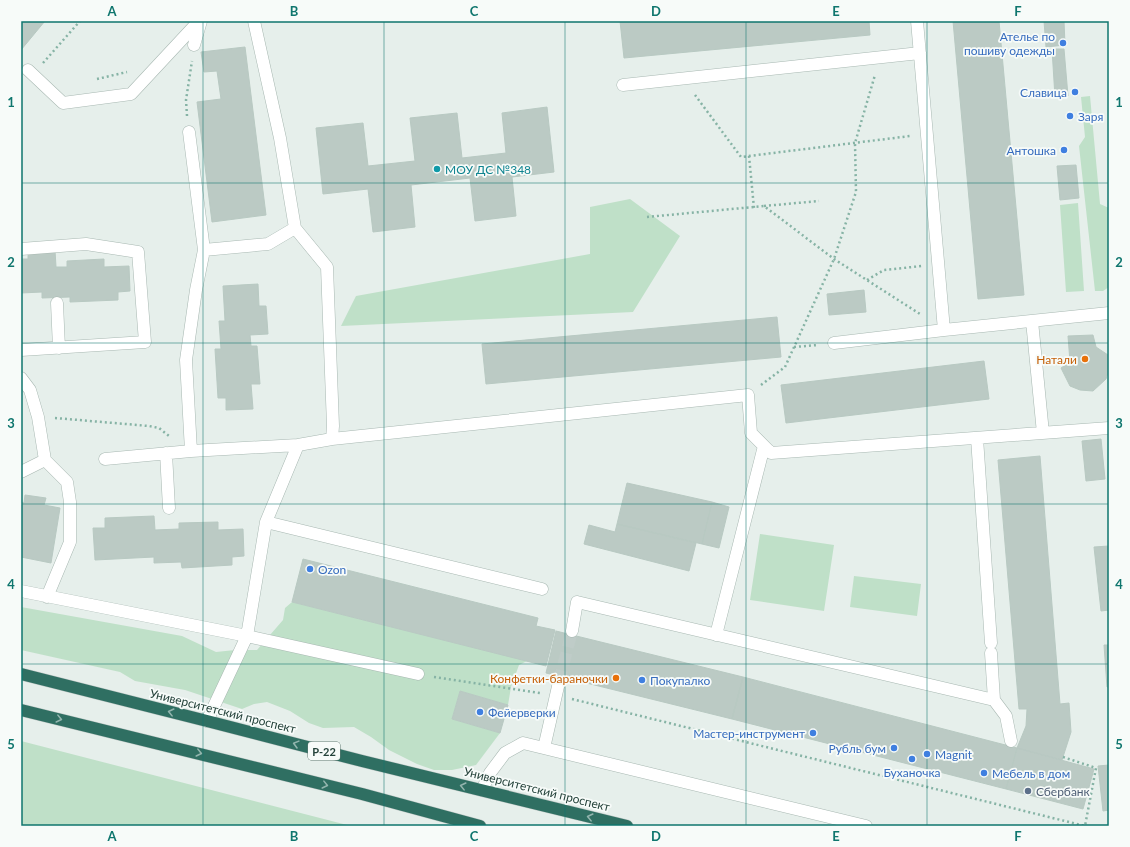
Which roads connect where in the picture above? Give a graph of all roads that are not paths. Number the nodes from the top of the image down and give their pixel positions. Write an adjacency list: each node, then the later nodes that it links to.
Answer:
1 (200, 21): 4 (lane); 6 (lane)
2 (254, 21): 9 (lane)
3 (917, 21): 5 (lane)
4 (194, 45)
5 (920, 53): 7 (lane); 15 (lane)
6 (28, 70)
7 (623, 85)
8 (189, 132): 11 (lane)
9 (295, 228): 11 (lane); 23 (lane)
10 (21, 249): 17 (lane)
11 (204, 250): 26 (lane)
12 (57, 303): 17 (lane)
13 (1109, 313): 14 (lane)
14 (1032, 321): 15 (lane); 21 (lane)
15 (944, 330): 16 (lane)
16 (834, 344)
17 (59, 348): 18 (lane)
18 (21, 350)
19 (21, 378): 29 (lane)
20 (1109, 428): 21 (lane)
21 (1043, 432): 22 (lane)
22 (977, 438): 25 (lane); 42 (lane)
23 (332, 439): 24 (lane); 25 (lane)
24 (298, 445): 26 (lane); 32 (lane)
25 (764, 446): 37 (lane)
26 (191, 451): 27 (lane)
27 (166, 453): 28 (lane); 31 (lane)
28 (105, 458)
29 (45, 460): 30 (lane); 35 (lane)
30 (21, 472)
31 (169, 508)
32 (266, 522): 33 (lane); 38 (lane)
33 (542, 589)
34 (21, 591): 35 (lane)
35 (47, 597): 38 (lane)
36 (572, 631): 37 (lane)
37 (716, 635): 42 (lane)
38 (247, 636): 40 (lane); 44 (lane)
39 (21, 674): 44 (highway, Университетский проспект / Р-22, one-way to 39)
40 (418, 674)
41 (559, 682): 46 (lane)
42 (994, 700): 45 (lane)
43 (21, 710): 48 (highway, one-way to 48)
44 (208, 721): 47 (highway, Университетский проспект / Р-22, one-way to 44)
45 (1011, 741)
46 (544, 748): 47 (lane); 50 (lane)
47 (482, 790): 49 (highway, Университетский проспект / Р-22, one-way to 47)
48 (480, 826)
49 (627, 826)
50 (866, 826)

